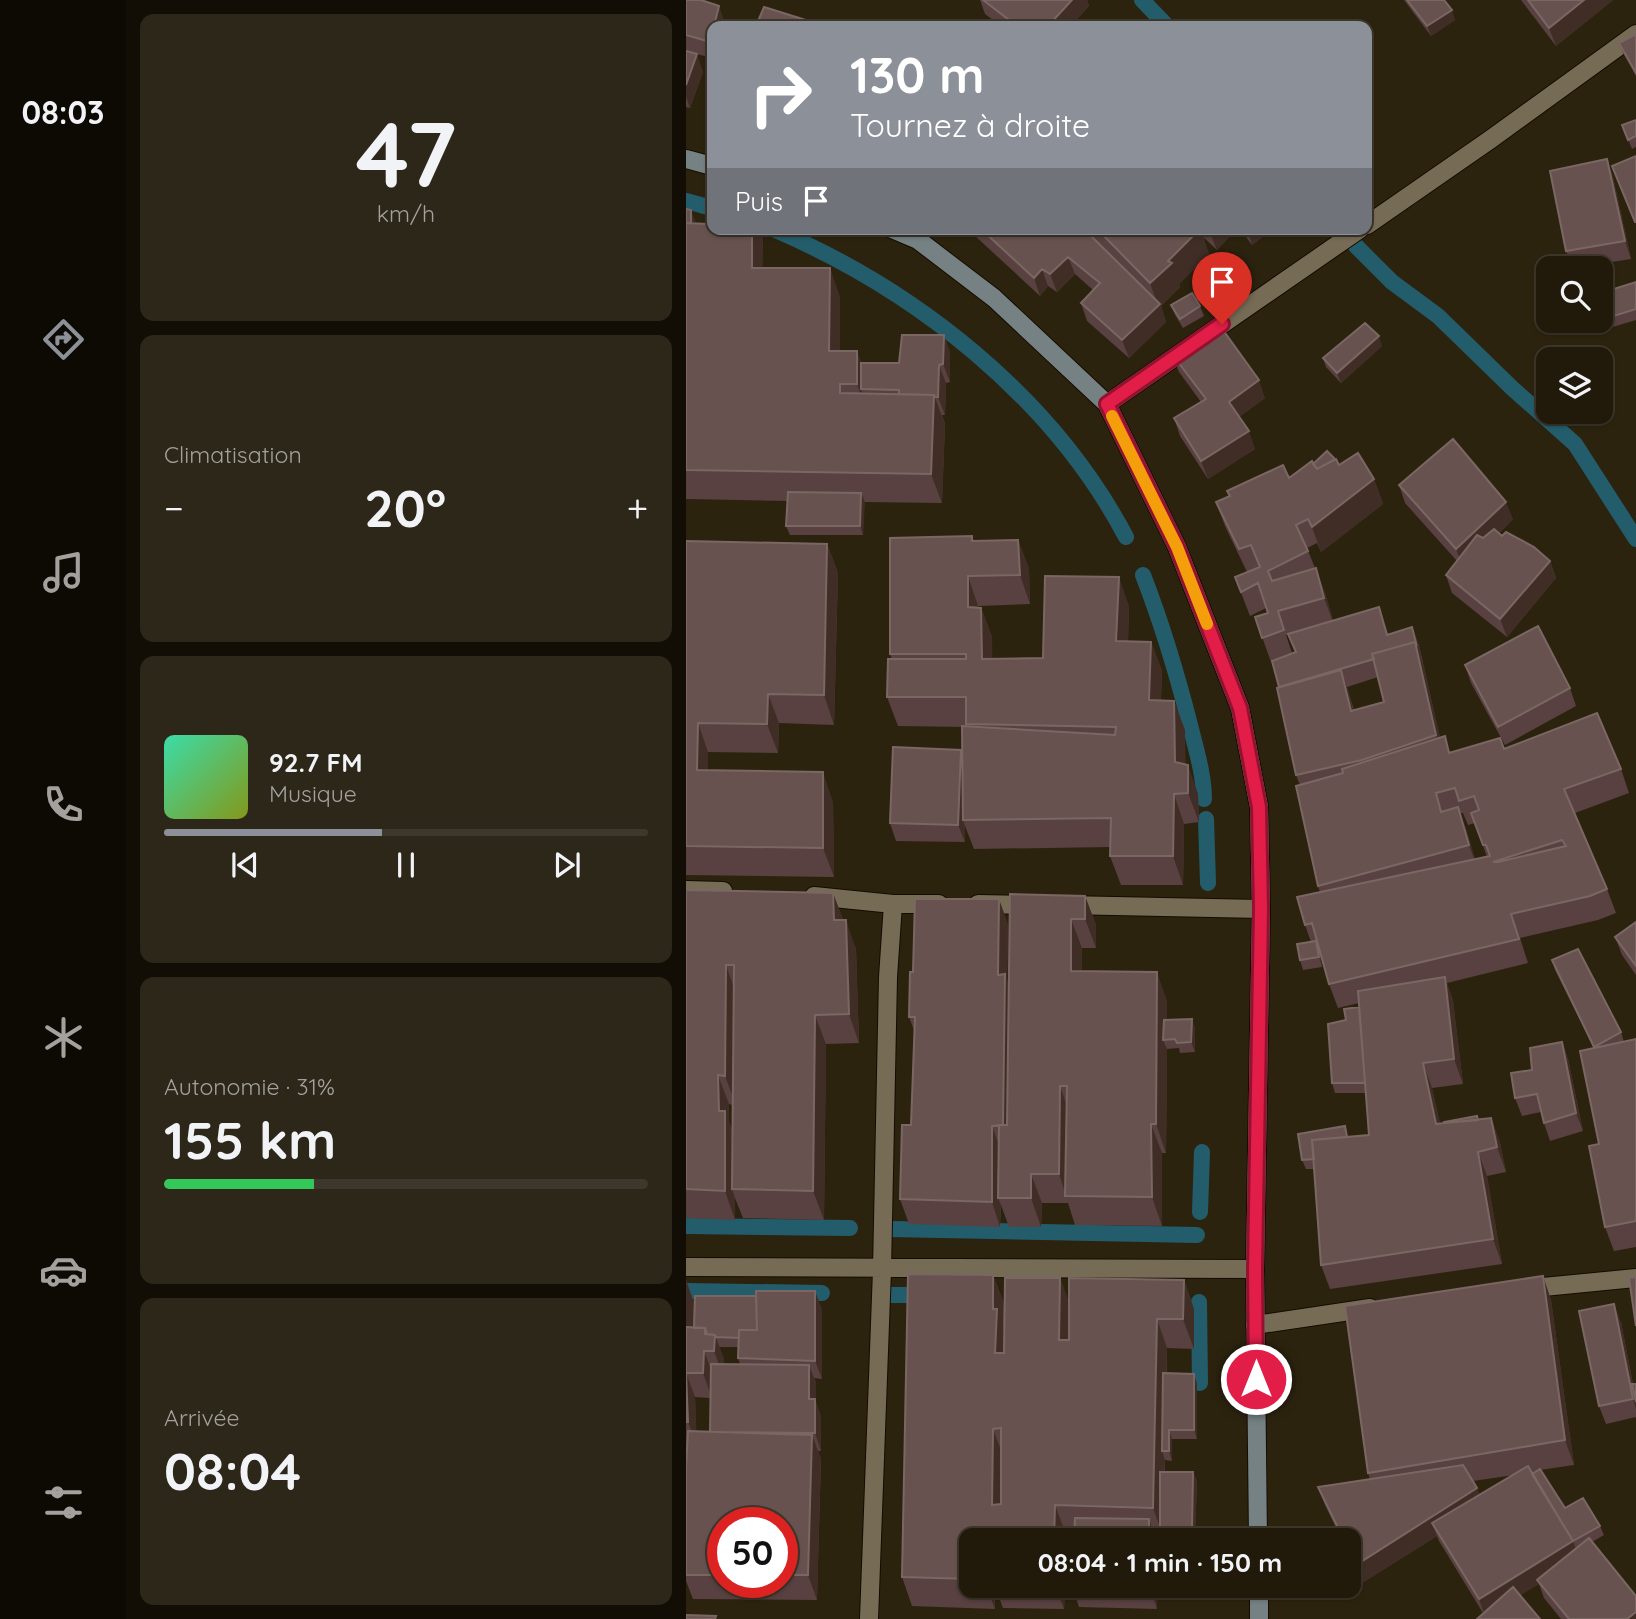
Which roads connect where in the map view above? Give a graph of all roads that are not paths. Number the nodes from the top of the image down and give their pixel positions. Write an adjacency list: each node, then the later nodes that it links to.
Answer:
1 (1636, 34): 4 (street)
2 (686, 159): 3 (main road)
3 (707, 165)
4 (1372, 222)
5 (906, 235): 7 (main road)
6 (1351, 235): 7 (street)
7 (1107, 404): 12 (main road)
8 (686, 890): 9 (street)
9 (741, 892)
10 (796, 895): 11 (street)
11 (893, 904): 12 (street); 15 (street)
12 (1261, 909): 14 (main road)
13 (686, 1267): 15 (street)
14 (1255, 1269): 15 (street); 19 (main road)
15 (882, 1270): 22 (street)
16 (1636, 1278): 17 (street)
17 (1501, 1292)
18 (1392, 1305): 19 (street)
19 (1255, 1325): 20 (main road)
20 (1258, 1528)
21 (1259, 1598): 23 (main road)
22 (869, 1619)
23 (1259, 1619)

